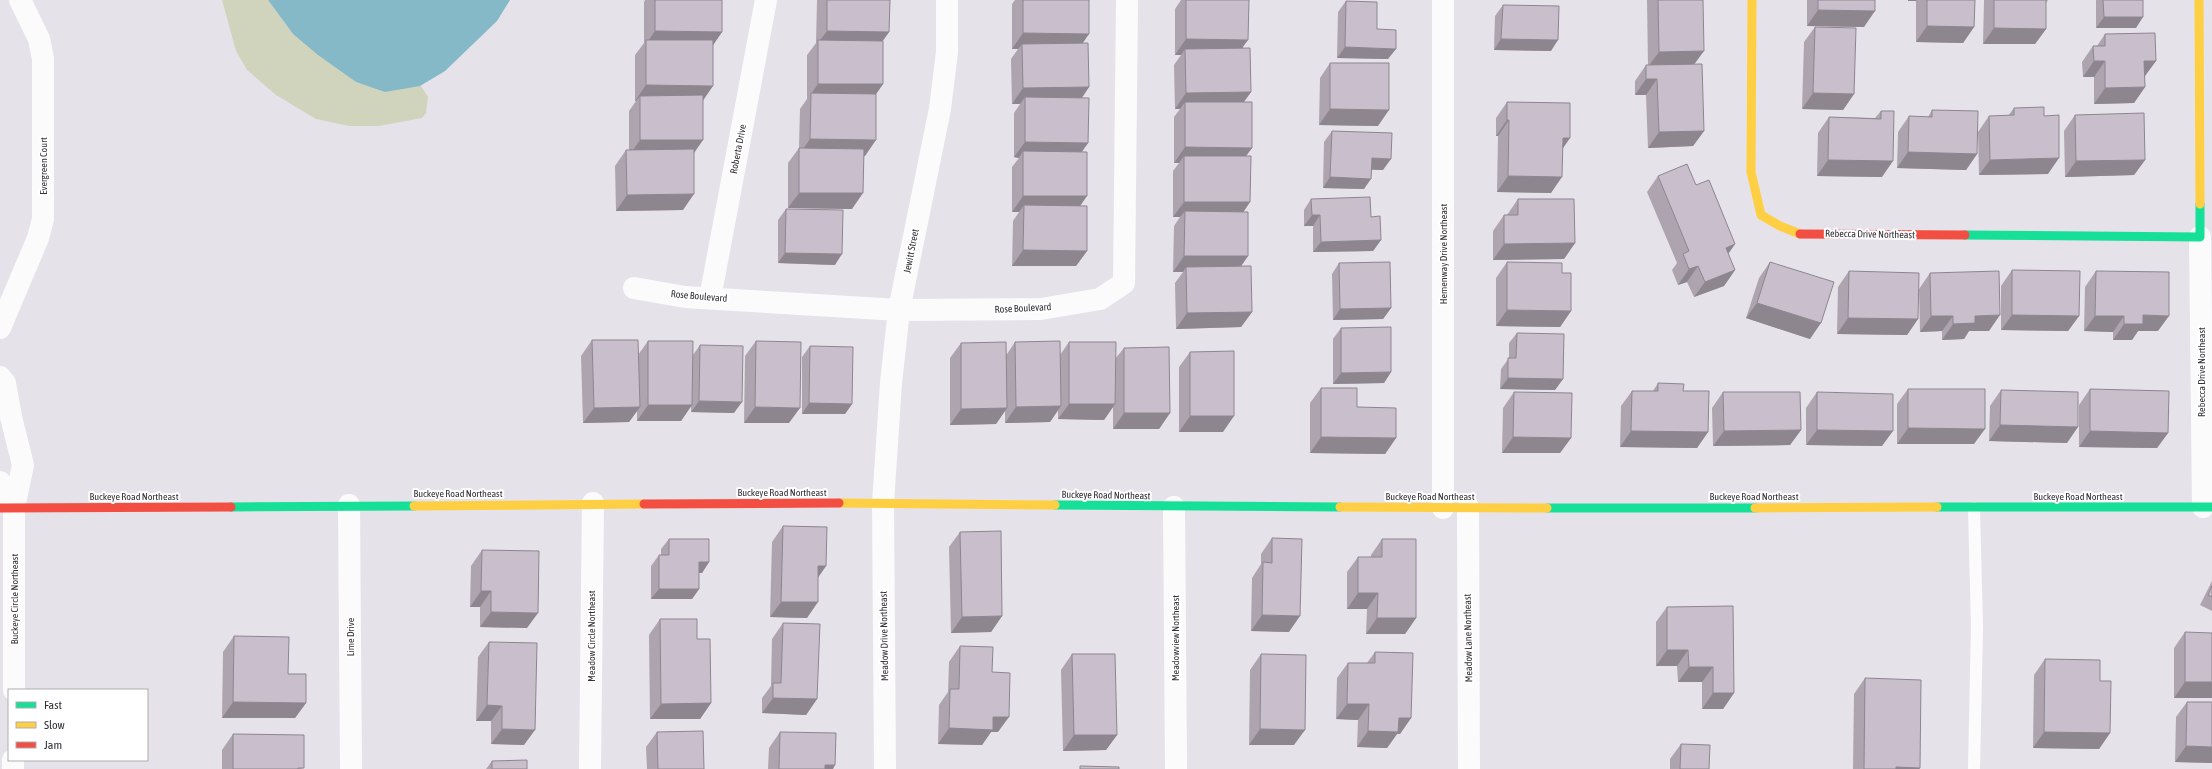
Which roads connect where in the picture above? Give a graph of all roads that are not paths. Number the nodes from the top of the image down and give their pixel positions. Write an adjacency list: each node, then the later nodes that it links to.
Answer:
1 (20, 0): 12 (street, Evergreen Court)
2 (766, 0): 10 (street, Roberta Drive)
3 (947, 0): 11 (street, Jewitt Street)
4 (1127, 0): 11 (street, Rose Boulevard)
5 (1443, 0): 22 (street, Hemenway Drive Northeast)
6 (1752, 0): 8 (street, Rebecca Drive Northeast)
7 (2199, 0): 8 (street, Rebecca Drive Northeast)
8 (2200, 237): 20 (street, Rebecca Drive Northeast)
9 (634, 288): 10 (street, Rose Boulevard)
10 (710, 298): 11 (street, Rose Boulevard)
11 (899, 310): 16 (street, Jewitt Street)
12 (0, 328)
13 (0, 377): 21 (street)
14 (0, 482): 21 (street)
15 (593, 503): 16 (street, Buckeye Road Northeast); 17 (street, Buckeye Road Northeast); 26 (street, Meadow Circle Northeast)
16 (883, 503): 18 (street, Buckeye Road Northeast); 27 (street, Meadow Drive Northeast)
17 (349, 505): 21 (street, Buckeye Road Northeast); 25 (street, Lime Drive)
18 (1174, 506): 22 (street, Buckeye Road Northeast); 28 (street, Meadowview Northeast)
19 (1468, 507): 22 (street, Buckeye Road Northeast); 23 (street, Buckeye Road Northeast); 29 (street, Meadow Lane Northeast)
20 (2207, 507): 23 (street, Buckeye Road Northeast)
21 (7, 508): 24 (street, Buckeye Circle Northeast)
22 (1443, 508)
23 (1974, 508): 30 (lane)
24 (14, 689)
25 (351, 769)
26 (590, 769)
27 (885, 769)
28 (1176, 769)
29 (1469, 769)
30 (1974, 769)

